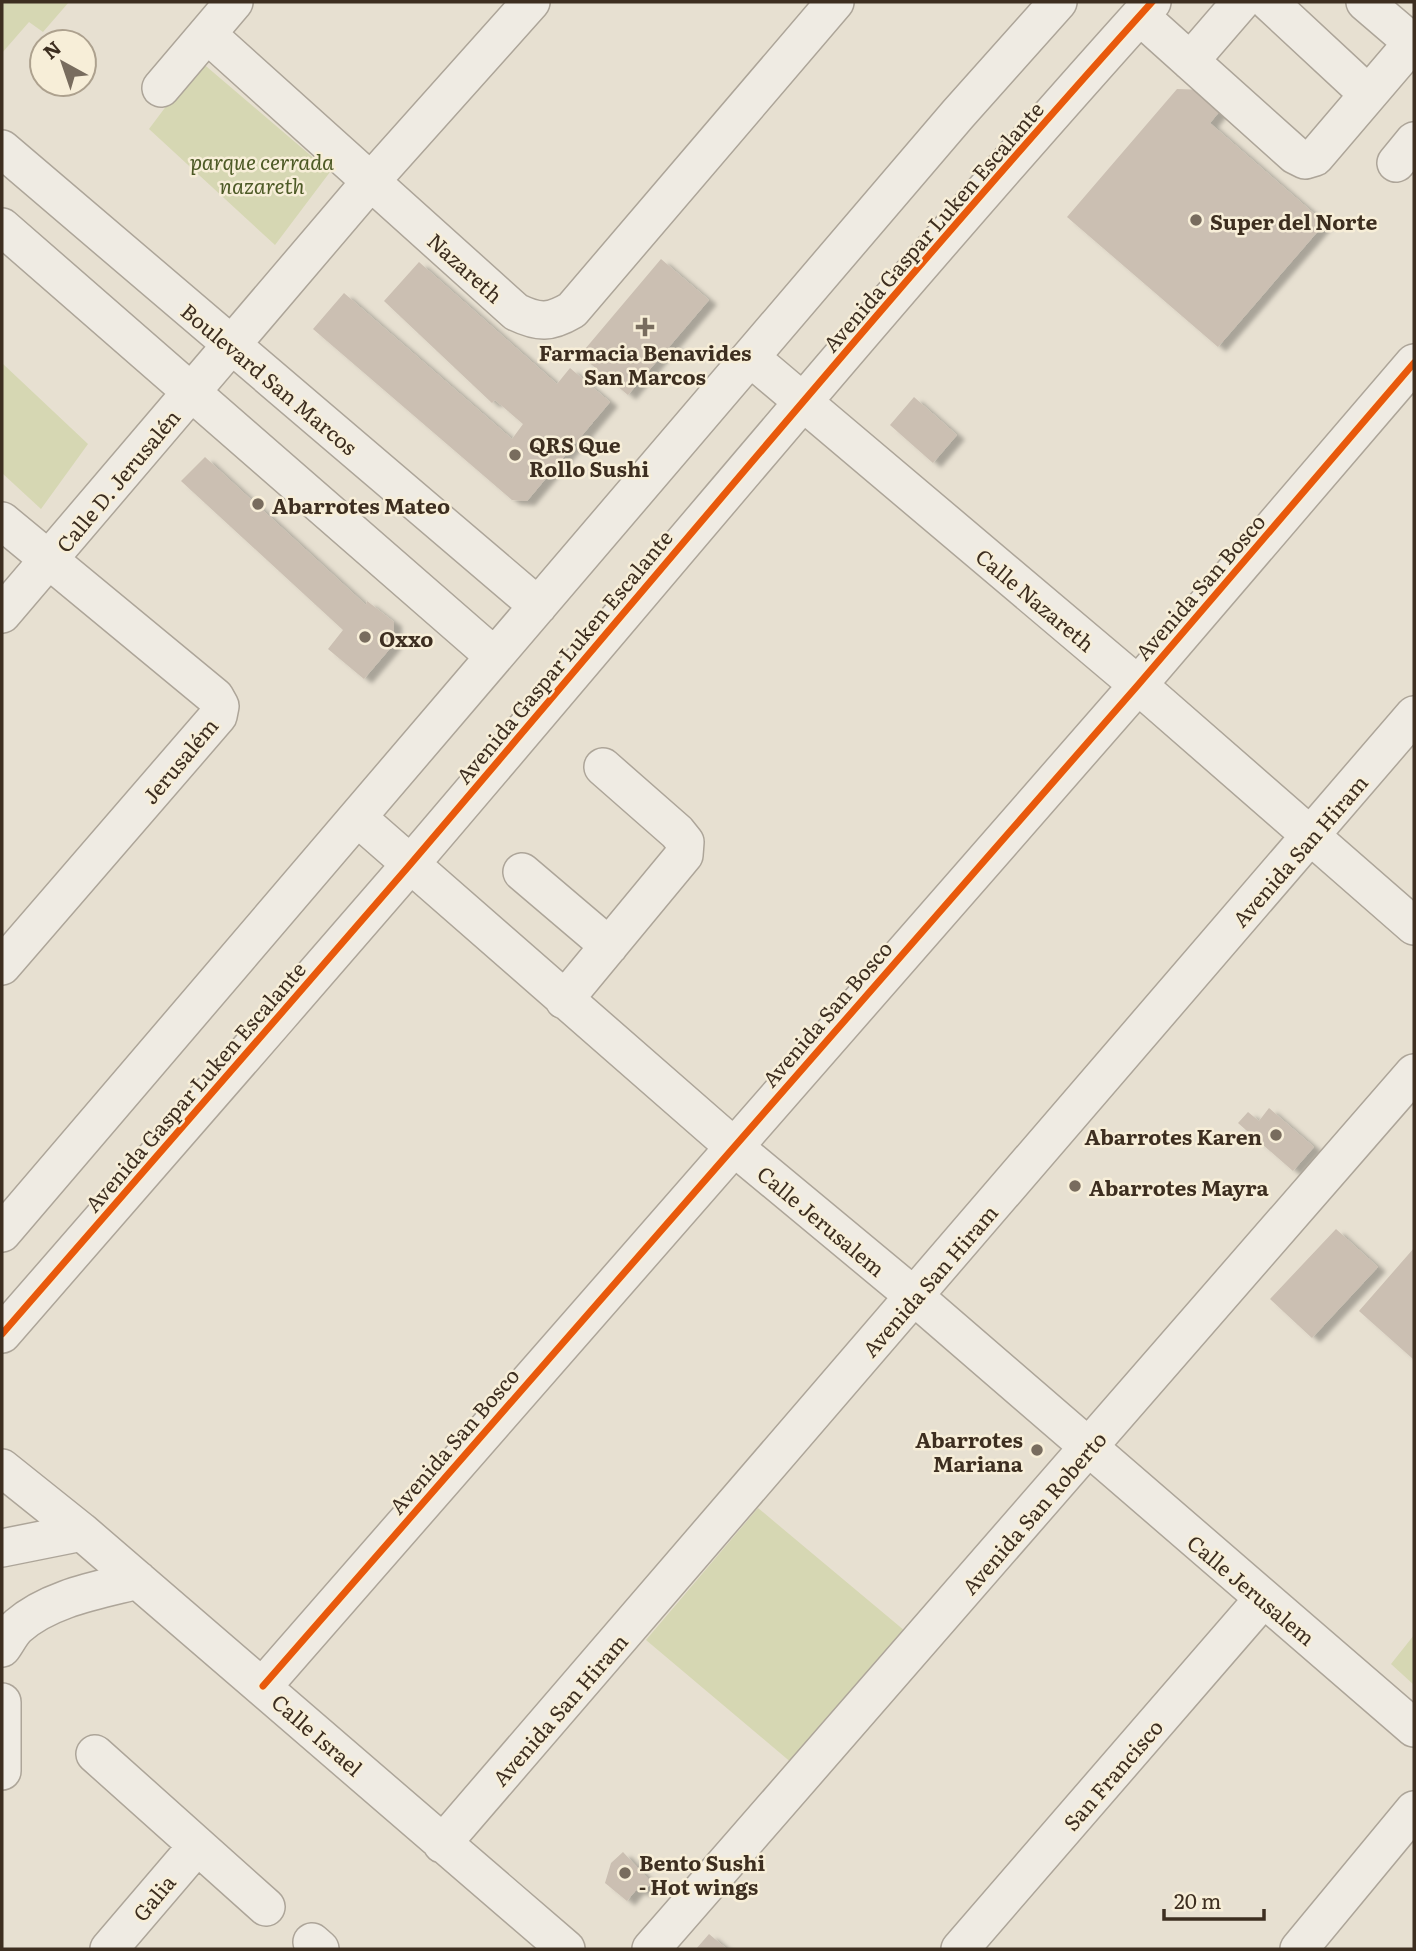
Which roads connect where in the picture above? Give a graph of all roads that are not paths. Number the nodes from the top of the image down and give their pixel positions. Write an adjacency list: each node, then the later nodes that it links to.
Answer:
1 (234, 2): 9 (street)
2 (531, 2): 15 (street)
3 (835, 2): 15 (street, Nazareth)
4 (1058, 2): 18 (street)
5 (1241, 2): 11 (street)
6 (1269, 2): 13 (street)
7 (1365, 2): 10 (street)
8 (1146, 9): 11 (street); 21 (street, Avenida Gaspar Luken Escalante)
9 (207, 34): 12 (street); 15 (street, Nazareth)
10 (1414, 43): 13 (street)
11 (1190, 61): 13 (street)
12 (161, 88)
13 (1368, 94)
14 (2, 149): 17 (street, Boulevard San Marcos)
15 (371, 181): 17 (street)
16 (2, 227): 20 (street)
17 (231, 345): 20 (street, Calle D. Jerusalén); 24 (street, Boulevard San Marcos)
18 (751, 358): 21 (street, Calle Nazareth); 24 (street)
19 (1414, 363): 27 (street, Avenida San Bosco)
20 (191, 391): 23 (street, Calle D. Jerusalén); 26 (street)
21 (804, 402): 27 (street, Calle Nazareth); 32 (street, Avenida Gaspar Luken Escalante)
22 (2, 521): 23 (street, Jerusalém)
23 (48, 560): 25 (street, Calle D. Jerusalén); 36 (street, Jerusalém)
24 (538, 606): 26 (street)
25 (2, 614)
26 (494, 656): 30 (street)
27 (1138, 685): 31 (street, Calle Nazareth); 39 (street, Avenida San Bosco)
28 (1414, 715): 31 (street, Avenida San Hiram)
29 (603, 767): 35 (street)
30 (359, 819): 32 (street, Calle Jerusalem); 40 (street)
31 (1311, 836): 34 (street, Calle Nazareth); 41 (street, Avenida San Hiram)
32 (409, 865): 37 (street, Calle Jerusalem); 42 (street, Avenida Gaspar Luken Escalante)
33 (522, 872): 35 (street)
34 (1414, 926)
35 (609, 946): 37 (street)
36 (2, 966)
37 (564, 1000): 39 (street, Calle Jerusalem)
38 (1414, 1073): 43 (street, Avenida San Roberto)
39 (733, 1146): 41 (street, Calle Jerusalem); 50 (street, Avenida San Bosco)
40 (2, 1233)
41 (915, 1297): 43 (street, Calle Jerusalem); 56 (street, Avenida San Hiram)
42 (2, 1334)
43 (1088, 1449): 48 (street, Calle Jerusalem); 61 (street, Avenida San Roberto)
44 (2, 1468): 45 (street, Calle Israel)
45 (82, 1532): 46 (street); 47 (street, Calle Israel)
46 (2, 1548)
47 (138, 1580): 49 (street); 50 (street, Calle Israel)
48 (1263, 1599): 52 (street, Calle Jerusalem); 62 (street, San Francisco)
49 (2, 1648)
50 (263, 1686): 56 (street, Calle Israel)
51 (2, 1702): 54 (street)
52 (1414, 1728)
53 (95, 1754): 57 (street)
54 (2, 1771)
55 (1414, 1810): 63 (street)
56 (442, 1844): 60 (street, Calle Israel)
57 (197, 1846): 58 (street); 59 (street, Galia)
58 (266, 1907)
59 (109, 1949)
60 (566, 1949)
61 (651, 1949)
62 (960, 1949)
63 (1299, 1949)

